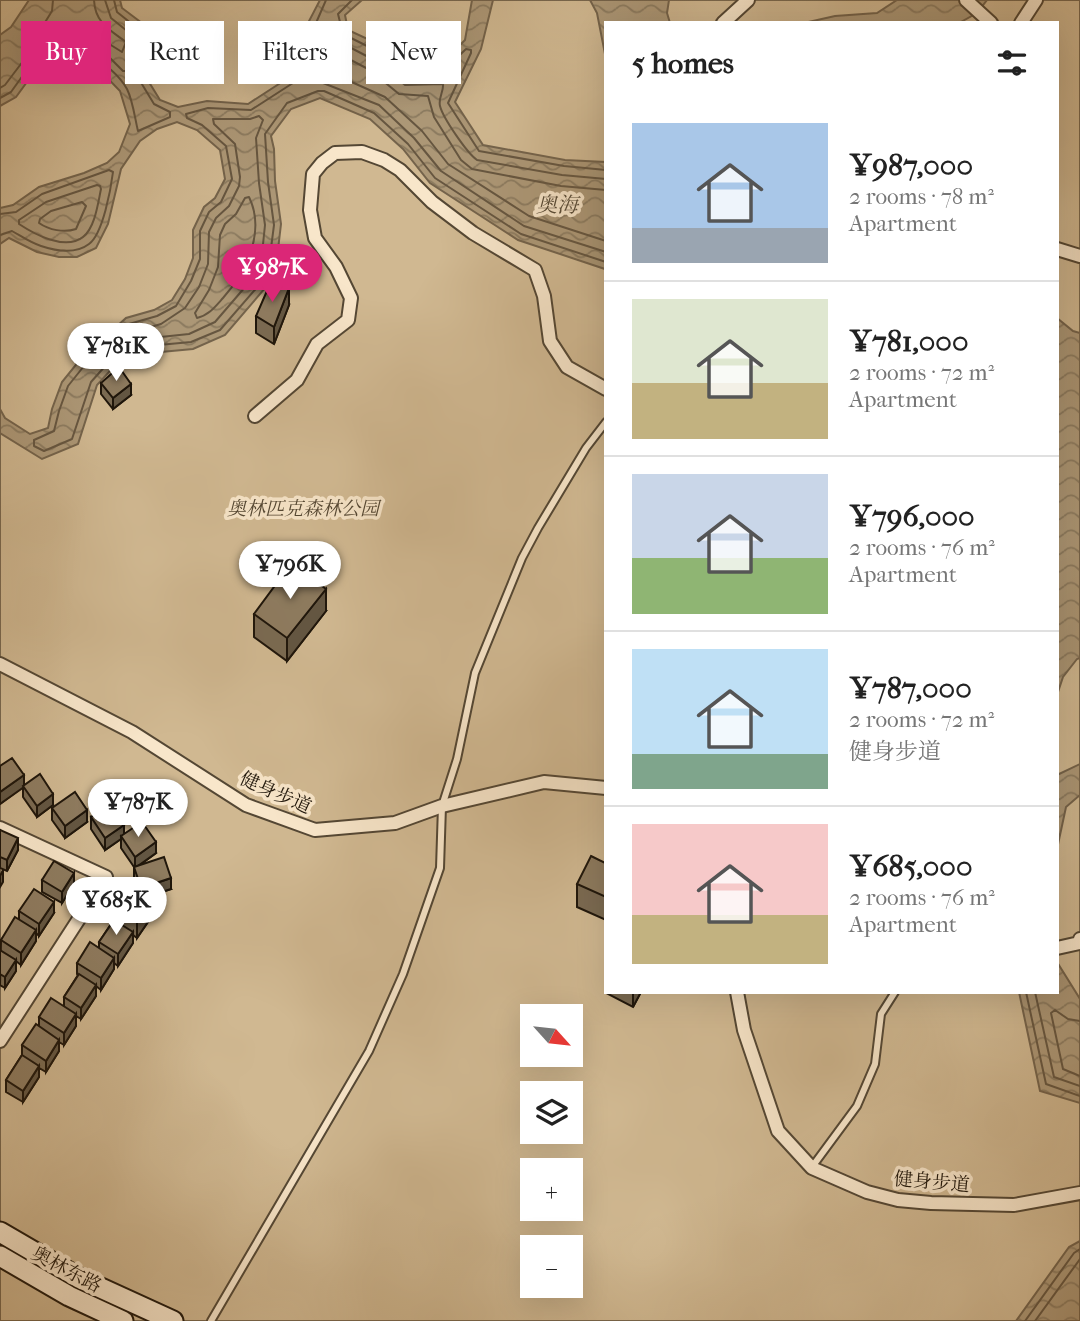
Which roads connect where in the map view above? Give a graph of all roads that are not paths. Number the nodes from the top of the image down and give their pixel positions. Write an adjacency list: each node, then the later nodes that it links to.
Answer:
1 (748, 0): 5 (street)
2 (966, 0): 4 (street)
3 (1036, 0): 6 (street)
4 (988, 20)
5 (725, 21)
6 (1022, 21)
7 (1059, 250): 8 (street)
8 (1080, 256)
9 (604, 387): 10 (street)
10 (255, 416)
11 (604, 425): 14 (lane)
12 (0, 664): 14 (street, 健身步道)
13 (604, 789): 14 (street, 健身步道)
14 (442, 806): 28 (lane)
15 (0, 828): 20 (street)
16 (1080, 939): 17 (street)
17 (1059, 948)
18 (737, 994): 22 (street, 健身步道)
19 (894, 994): 22 (lane)
20 (4, 1025): 21 (street)
21 (0, 1041)
22 (812, 1168): 23 (street, 健身步道)
23 (1080, 1193)
24 (0, 1232): 27 (main road, 奥林东路)
25 (0, 1256): 26 (main road, 奥林东路)
26 (122, 1321)
27 (173, 1321)
28 (211, 1321)

